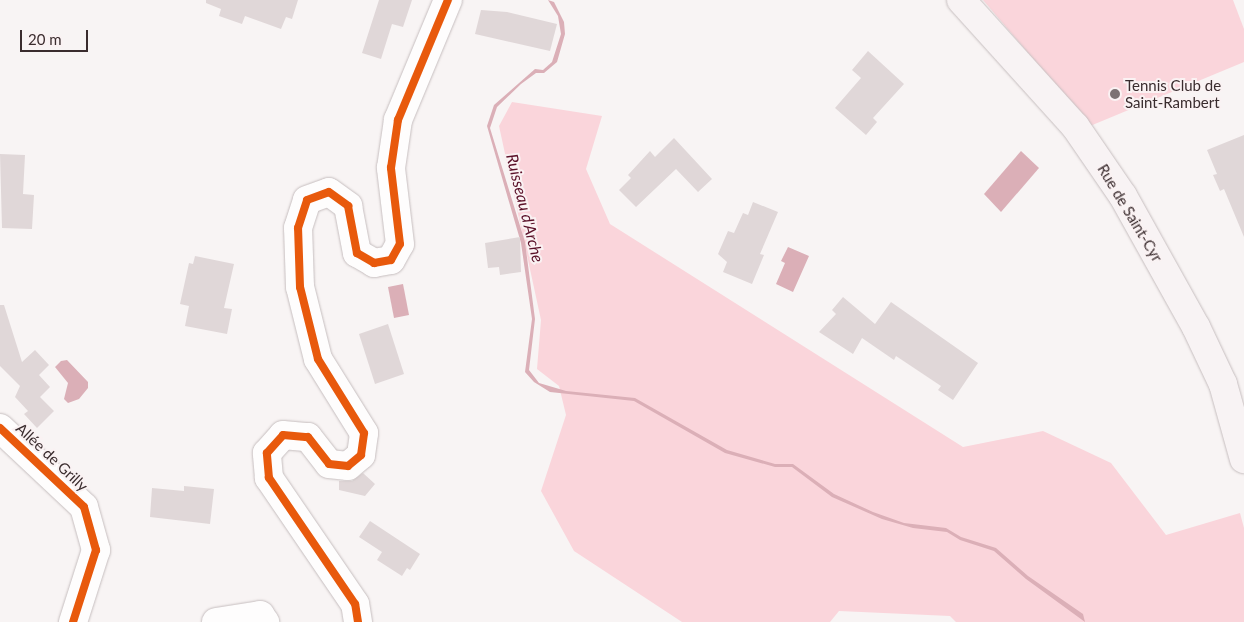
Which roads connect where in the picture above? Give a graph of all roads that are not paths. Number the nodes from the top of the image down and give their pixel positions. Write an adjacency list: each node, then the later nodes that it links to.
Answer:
1 (448, 0): 8 (street)
2 (961, 0): 4 (main road, Rue de Saint-Cyr)
3 (0, 428): 5 (street, Allée de Grilly)
4 (1244, 456)
5 (73, 622)
6 (216, 622): 7 (street)
7 (265, 622)
8 (358, 622)

